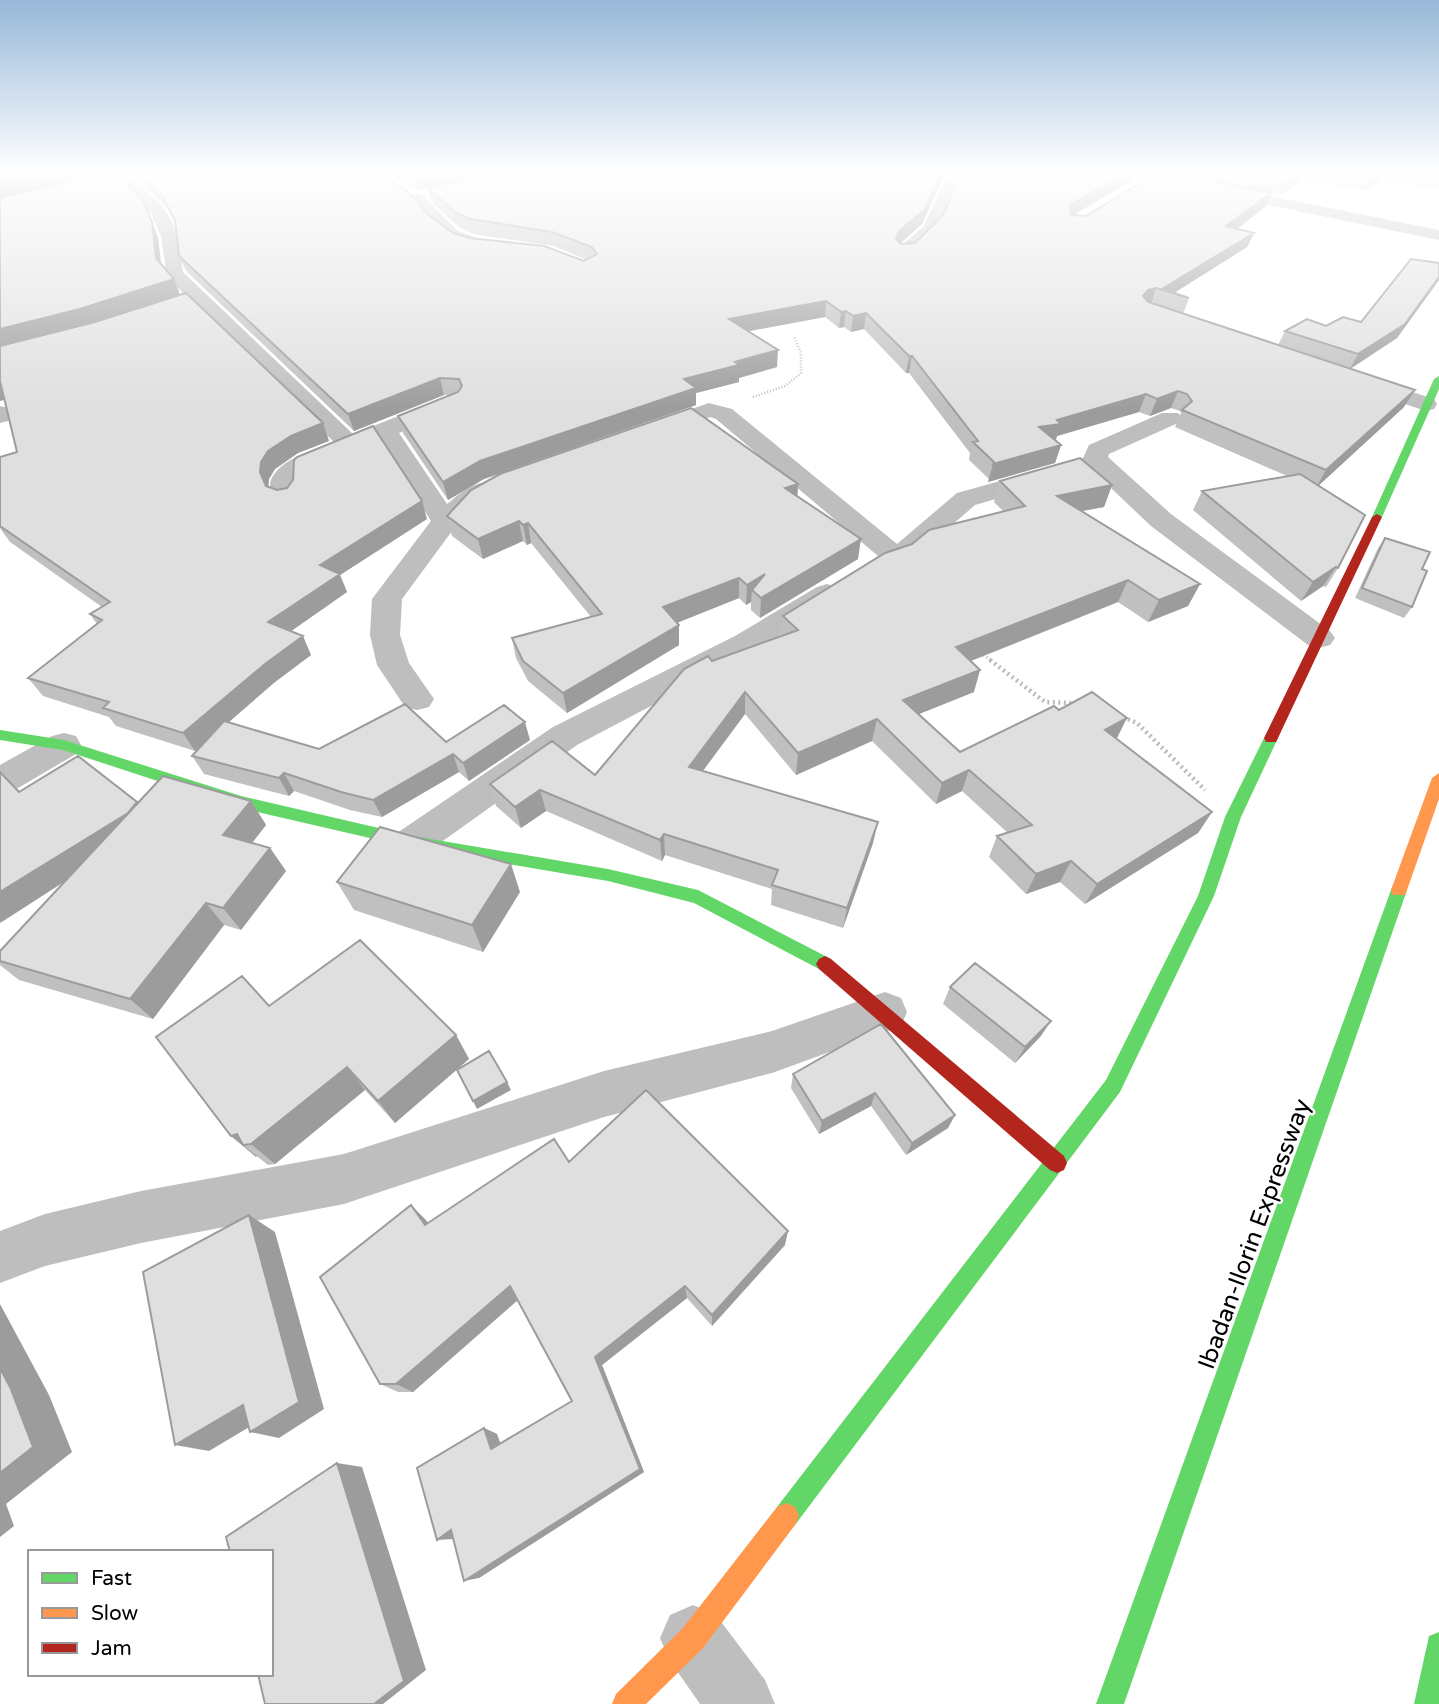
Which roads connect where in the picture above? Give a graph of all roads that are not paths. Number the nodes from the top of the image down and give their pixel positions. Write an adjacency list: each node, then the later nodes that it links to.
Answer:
1 (172, 252): 2 (street)
2 (197, 298): 3 (street); 11 (street)
3 (172, 306)
4 (1334, 373): 7 (street)
5 (1439, 379): 7 (main road)
6 (453, 402): 9 (street)
7 (1426, 404): 17 (main road)
8 (1170, 418): 12 (street)
9 (386, 430): 11 (street); 15 (street)
10 (621, 441): 16 (street)
11 (351, 445): 14 (street)
12 (1098, 462): 16 (street); 17 (street)
13 (507, 481): 15 (street)
14 (285, 498)
15 (445, 521): 18 (street)
16 (897, 558): 23 (street)
17 (1319, 638): 25 (main road)
18 (417, 699)
19 (0, 735): 20 (main road)
20 (64, 745): 22 (street); 23 (main road)
21 (1439, 779): 31 (main road, Ibadan-Ilorin Expressway)
22 (0, 782)
23 (413, 842): 24 (main road)
24 (886, 1012): 25 (main road); 26 (street)
25 (1057, 1163): 27 (main road)
26 (0, 1257)
27 (692, 1638): 29 (main road); 30 (street)
28 (1439, 1646): 32 (main road)
29 (626, 1704)
30 (741, 1704)
31 (1110, 1704)
32 (1428, 1704)

